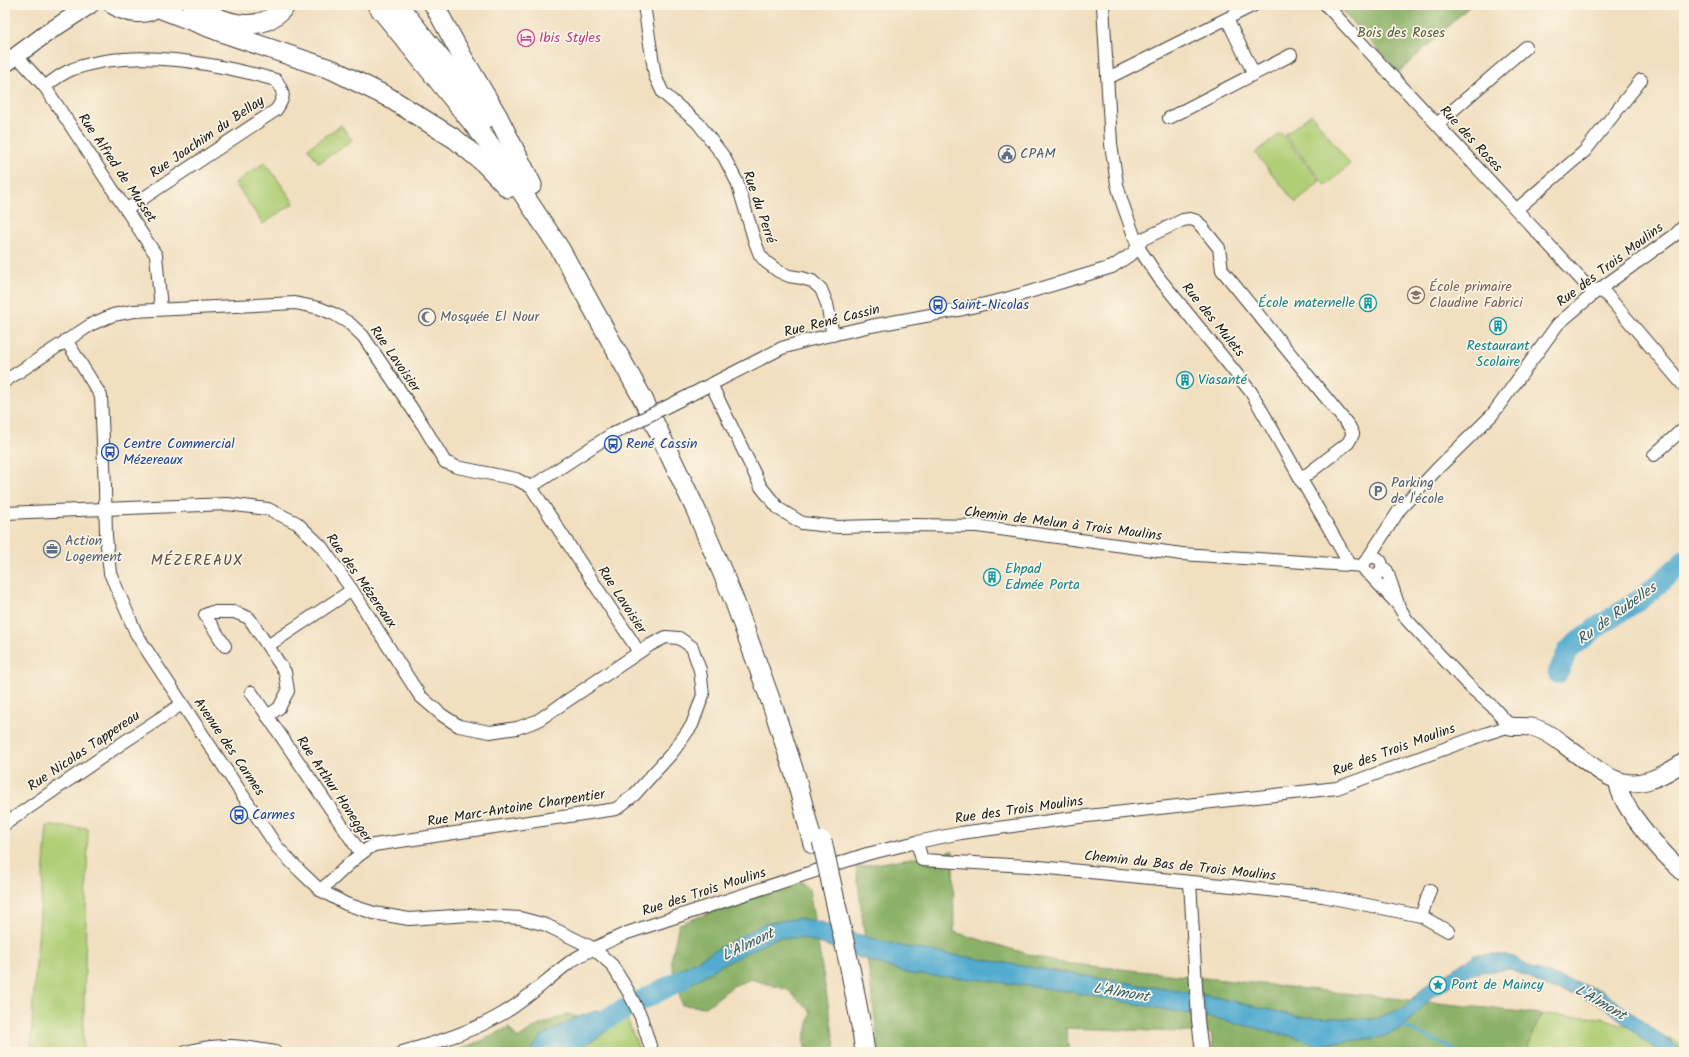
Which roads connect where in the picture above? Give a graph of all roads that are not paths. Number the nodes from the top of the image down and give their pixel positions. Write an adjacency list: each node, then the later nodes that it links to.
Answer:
1 (90, 5): 16 (street)
2 (114, 5): 12 (main road)
3 (193, 5): 4 (main road)
4 (286, 5)
5 (377, 5): 28 (main road)
6 (398, 5): 23 (main road)
7 (434, 5): 23 (main road)
8 (644, 5): 31 (street, Rue du Perré)
9 (1103, 5): 18 (street, Rue des Mulets)
10 (1254, 5): 13 (street)
11 (1326, 5): 22 (street, Rue des Roses)
12 (157, 6): 28 (main road)
13 (1227, 19): 17 (street); 18 (street)
14 (1526, 48): 22 (street)
15 (1291, 54): 17 (street)
16 (14, 58): 20 (street, Rue Alfred de Musset)
17 (1254, 74): 21 (street)
18 (1108, 78): 27 (street, Rue des Mulets)
19 (1641, 80): 25 (street)
20 (45, 87): 24 (street, Rue Alfred de Musset); 24 (street, Rue Joachim du Bellay)
21 (1169, 118)
22 (1436, 124): 25 (street, Rue des Roses)
23 (532, 185): 59 (main road)
24 (127, 209): 30 (street, Rue Alfred de Musset)
25 (1517, 209): 29 (street, Rue des Roses)
26 (1684, 226): 29 (street, Rue des Trois Moulins)
27 (1138, 247): 31 (street, Rue René Cassin); 38 (street, Rue des Mulets); 38 (street, Rue René Cassin)
28 (560, 249): 59 (main road)
29 (1597, 291): 35 (street, Rue des Roses); 42 (street, Rue des Trois Moulins)
30 (161, 309): 32 (street, Rue Lavoisier); 39 (street, Rue Lavoisier)
31 (833, 335): 34 (street, Rue René Cassin)
32 (66, 340): 33 (street, Rue Lavoisier); 40 (street, Avenue des Carmes)
33 (5, 381)
34 (711, 384): 39 (street, Rue René Cassin, bridge); 43 (street, Chemin de Melun à Trois Moulins)
35 (1684, 386)
36 (1684, 428): 37 (street)
37 (1654, 455)
38 (1300, 480): 43 (street, Rue des Mulets)
39 (531, 487): 50 (street, Rue Lavoisier)
40 (105, 510): 41 (street, Rue des Mézereaux); 46 (street, Rue des Mézereaux); 52 (street, Avenue des Carmes)
41 (5, 513)
42 (1387, 530): 44 (street, Rue des Trois Moulins); 45 (street, Rue des Trois Moulins)
43 (1348, 564): 45 (street, Chemin de Melun à Trois Moulins)
44 (1382, 564): 45 (street, Chemin de Melun à Trois Moulins); 45 (street); 47 (street)
45 (1367, 566): 47 (street)
46 (352, 590): 48 (street); 50 (street, Rue des Mézereaux)
47 (1398, 605): 54 (street)
48 (269, 645): 49 (street); 53 (street)
49 (225, 646)
50 (638, 652): 60 (street, Rue Marc-Antoine Charpentier)
51 (251, 692): 53 (street, Rue Arthur Honegger)
52 (182, 704): 57 (street, Rue Nicolas Tappereau); 63 (street, Avenue des Carmes)
53 (267, 716): 60 (street, Rue Arthur Honegger)
54 (1510, 726): 56 (street); 58 (street, Rue des Trois Moulins)
55 (1684, 762): 56 (street)
56 (1618, 782): 61 (street)
57 (5, 824)
58 (917, 842): 62 (street, Chemin du Bas de Trois Moulins); 67 (street, Rue des Trois Moulins)
59 (818, 843): 68 (main road, bridge)
60 (360, 852): 63 (street, Rue Arthur Honegger)
61 (1684, 873)
62 (1190, 882): 65 (street, Chemin du Bas de Trois Moulins); 75 (street)
63 (320, 890): 67 (street, Avenue des Carmes)
64 (1430, 890): 65 (street)
65 (1421, 916): 66 (street, Chemin du Bas de Trois Moulins)
66 (1448, 931)
67 (593, 948): 71 (street, Rue des Trois Moulins); 72 (street, Avenue des Carmes)
68 (857, 1031): 73 (main road); 74 (main road)
69 (186, 1052): 70 (street)
70 (276, 1052)
71 (402, 1052)
72 (652, 1052)
73 (855, 1052)
74 (865, 1052)
75 (1202, 1052)

